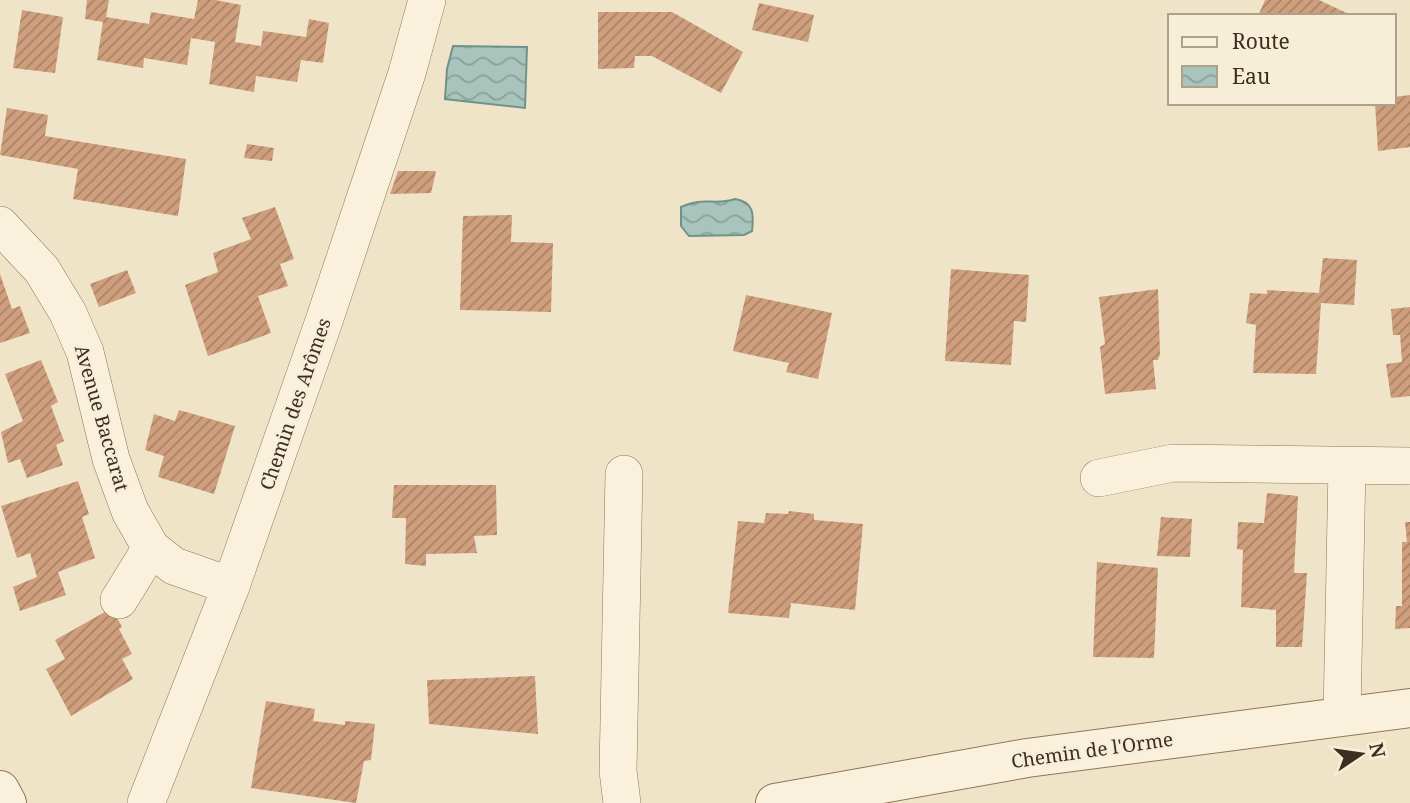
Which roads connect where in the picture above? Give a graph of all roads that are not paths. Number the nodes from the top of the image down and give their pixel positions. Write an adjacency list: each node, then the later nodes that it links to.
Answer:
1 (427, 0): 8 (street, Chemin des Arômes)
2 (0, 225): 7 (street, Avenue Baccarat)
3 (1347, 466): 4 (street); 6 (street); 11 (street)
4 (1410, 466)
5 (624, 474): 15 (street)
6 (1099, 478)
7 (151, 548): 8 (street, Avenue Baccarat); 9 (street)
8 (231, 586): 14 (street, Chemin des Arômes)
9 (118, 600)
10 (1410, 708): 11 (street, Chemin de l'Orme)
11 (1342, 715): 16 (street, Chemin de l'Orme)
12 (0, 790): 13 (street)
13 (7, 803)
14 (146, 803)
15 (622, 803)
16 (775, 803)

